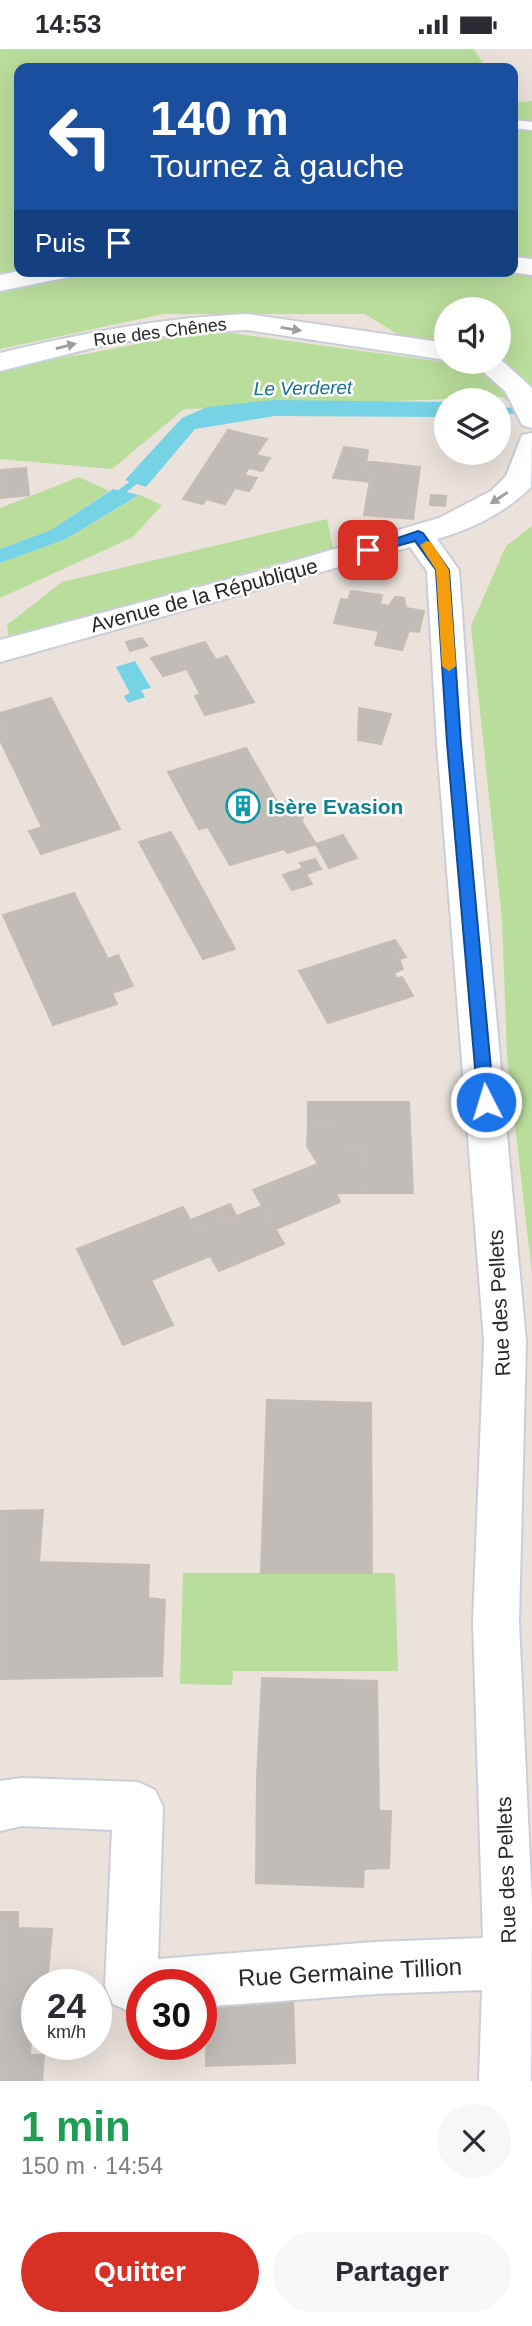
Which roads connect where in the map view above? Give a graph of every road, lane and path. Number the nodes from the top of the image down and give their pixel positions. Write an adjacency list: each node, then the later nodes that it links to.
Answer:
1 (29, 277): 2 (street)
2 (0, 283)
3 (434, 350): 4 (street, Rue des Chênes, one-way to 3)
4 (0, 362)
5 (501, 374): 6 (street)
6 (532, 419)
7 (532, 442): 8 (street, Avenue de la République, one-way to 8)
8 (418, 535): 9 (street, Avenue de la République); 11 (street, Rue des Pellets)
9 (0, 651)
10 (0, 1806): 12 (street)
11 (509, 1963): 13 (street, Rue Germaine Tillion); 14 (street, Rue des Pellets)
12 (132, 1969)
13 (217, 1980)
14 (505, 2081)

